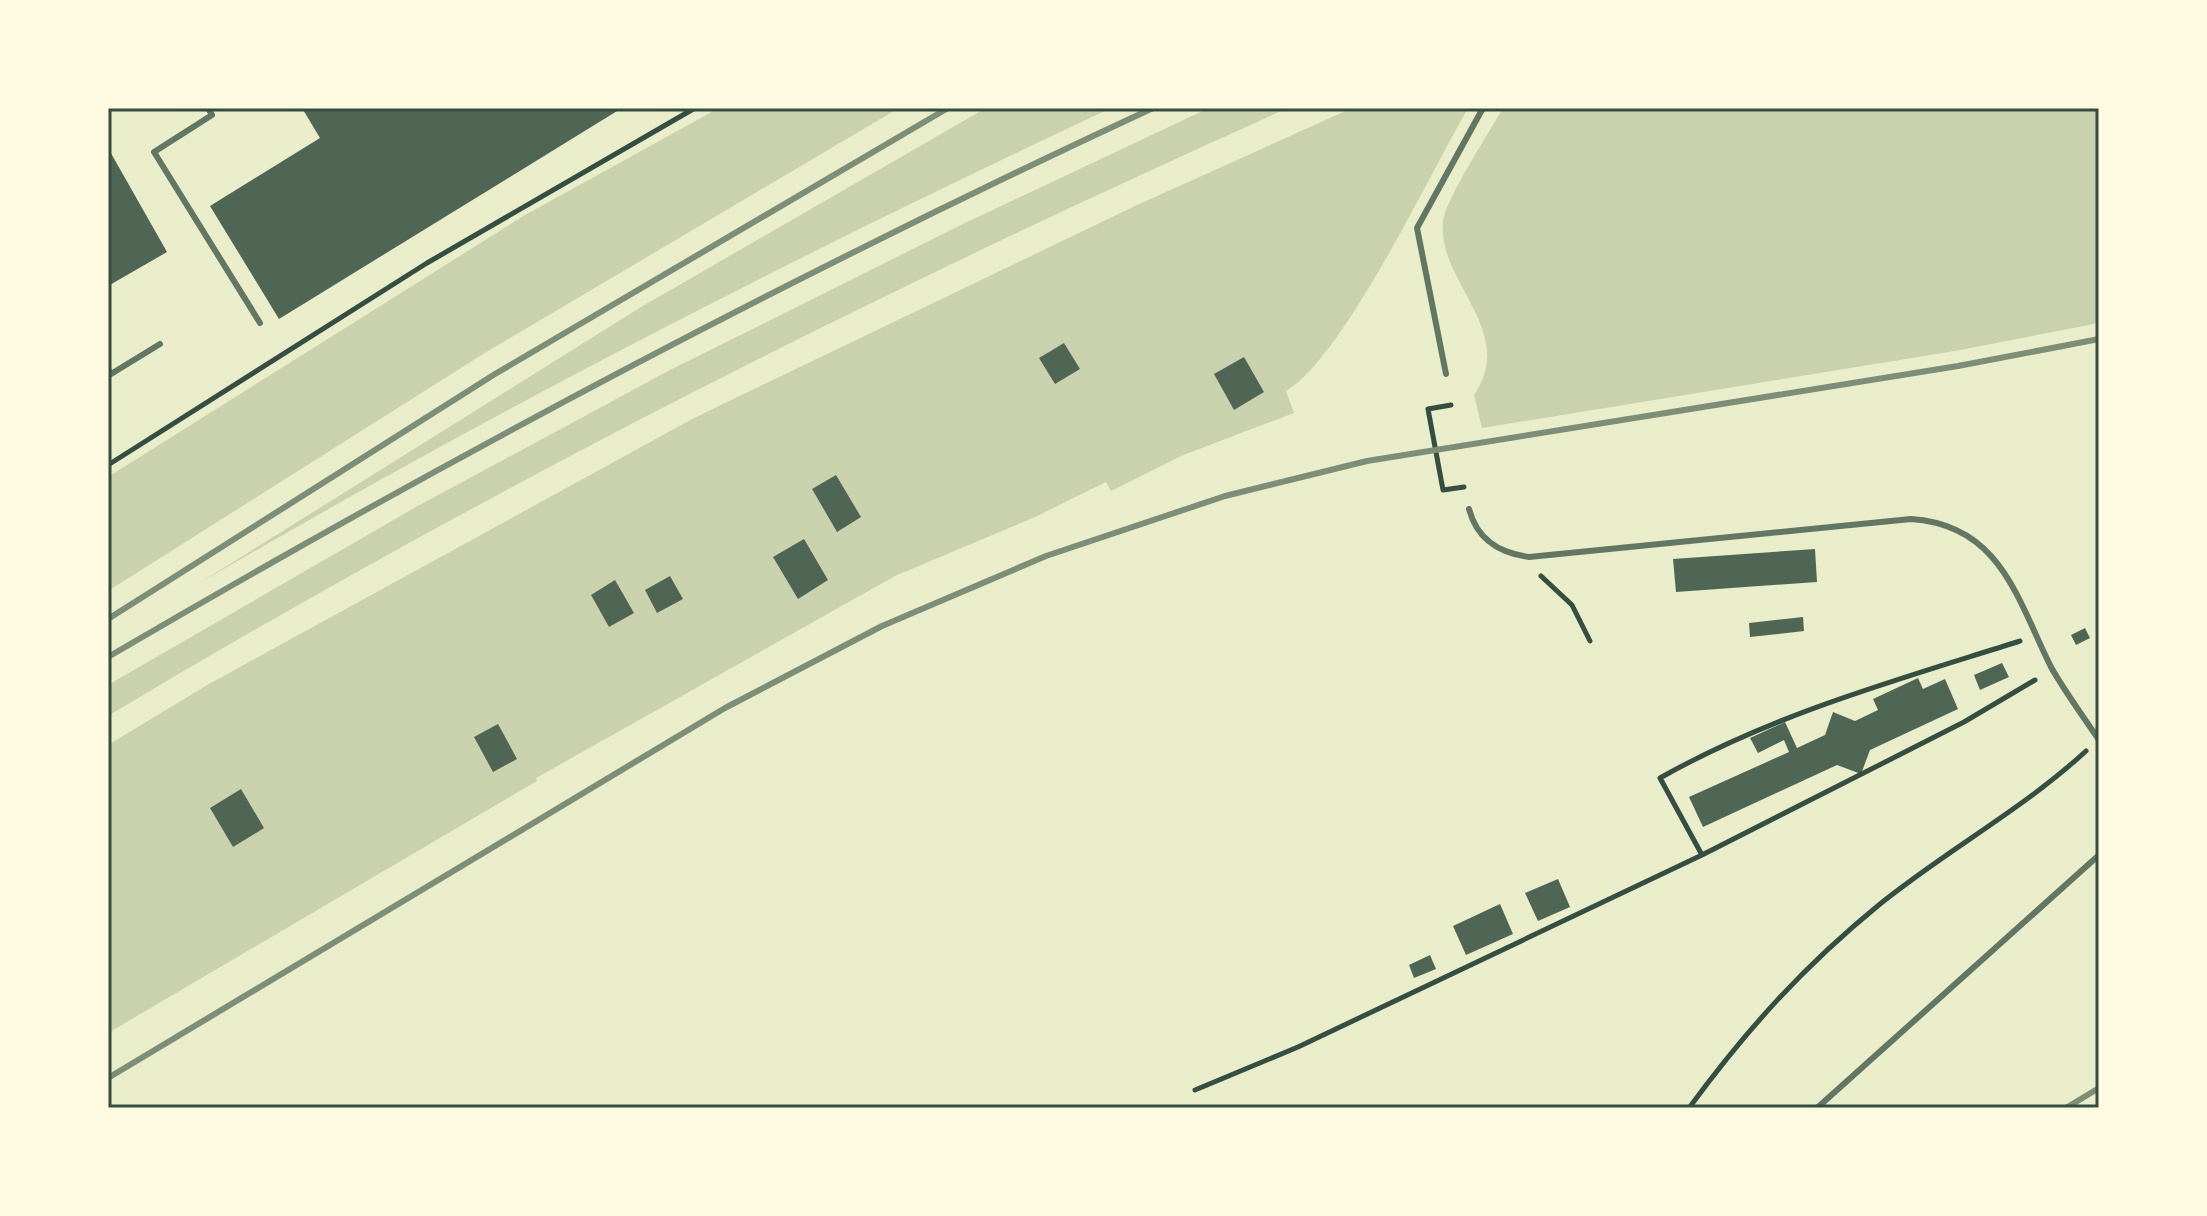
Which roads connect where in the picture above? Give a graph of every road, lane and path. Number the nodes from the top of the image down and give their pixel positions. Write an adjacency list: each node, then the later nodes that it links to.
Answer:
1 (208, 108): 4 (lane)
2 (695, 108): 9 (path)
3 (1483, 108): 7 (lane)
4 (260, 323)
5 (160, 344): 6 (lane)
6 (108, 369)
7 (1446, 374)
8 (1451, 405): 10 (path)
9 (108, 465)
10 (1465, 487)
11 (1469, 509): 12 (lane)
12 (1529, 557): 13 (lane); 14 (path)
13 (2037, 635): 15 (lane); 18 (path)
14 (1590, 641)
15 (2053, 669): 16 (lane); 18 (path)
16 (2099, 740)
17 (2087, 751): 21 (path)
18 (1702, 855): 20 (path)
19 (2099, 855): 22 (lane)
20 (1195, 1090)
21 (1689, 1108)
22 (1817, 1108)

